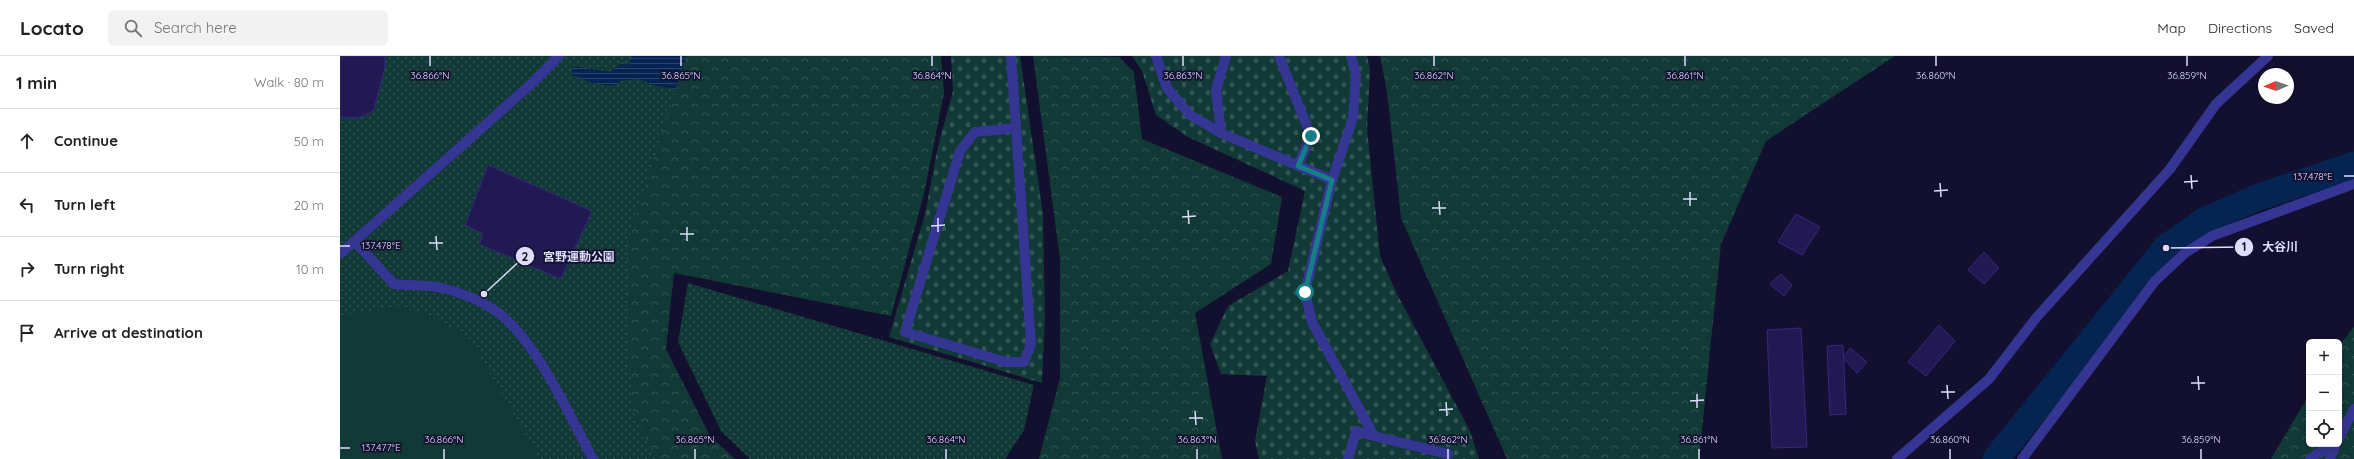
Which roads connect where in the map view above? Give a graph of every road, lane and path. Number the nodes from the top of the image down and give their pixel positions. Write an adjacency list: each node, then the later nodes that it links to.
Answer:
1 (559, 56): 13 (street)
2 (1011, 56): 8 (street)
3 (1156, 56): 9 (street)
4 (1226, 56): 9 (street)
5 (1279, 56): 10 (street)
6 (1351, 56): 11 (street)
7 (2268, 56): 23 (street)
8 (1016, 128): 8 (street)
9 (1221, 133): 10 (street)
10 (1298, 166): 11 (street)
11 (1332, 180): 17 (street)
12 (2354, 184): 24 (street)
13 (355, 242): 14 (street); 21 (street)
14 (340, 254)
15 (2354, 409): 16 (street)
16 (2342, 432)
17 (1374, 436): 20 (street); 22 (street)
18 (2328, 447): 25 (street)
19 (2335, 447): 26 (street)
20 (1448, 454)
21 (593, 459)
22 (1348, 459)
23 (1897, 459)
24 (2022, 459)
25 (2310, 459)
26 (2330, 459)

